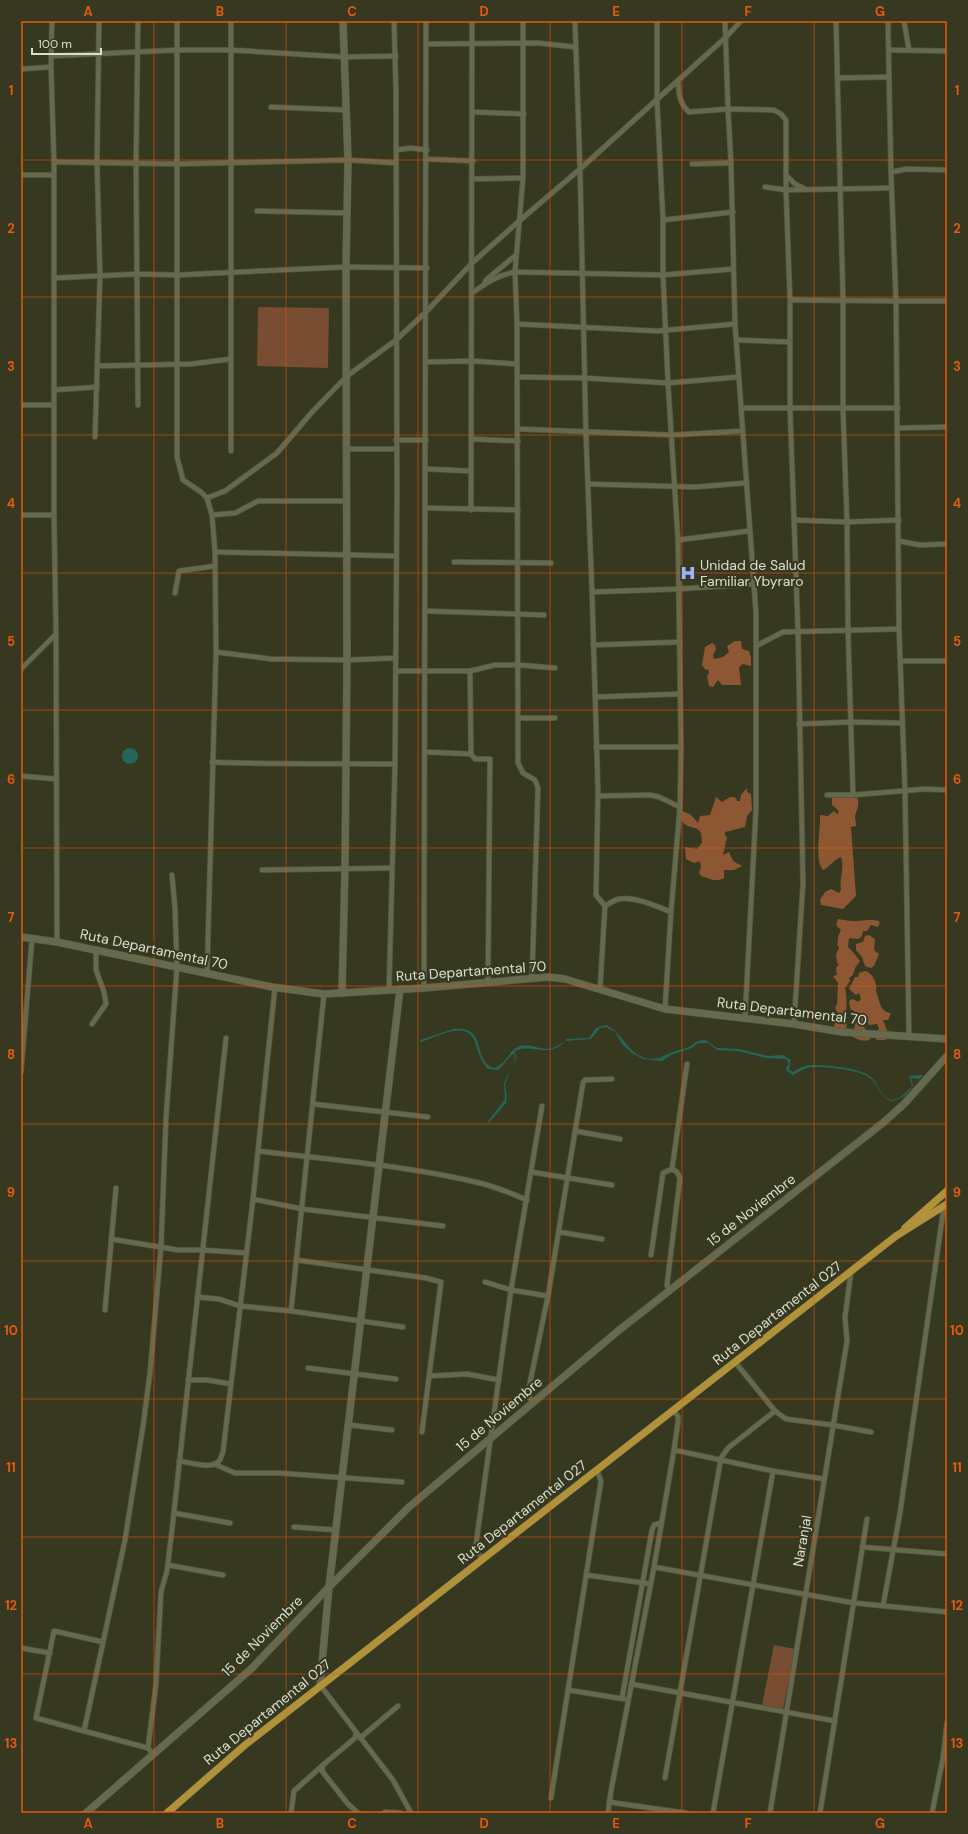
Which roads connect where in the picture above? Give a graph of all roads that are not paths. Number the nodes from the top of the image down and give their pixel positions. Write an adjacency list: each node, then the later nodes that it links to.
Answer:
1 (52, 21): 30 (street)
2 (99, 21): 29 (street)
3 (138, 21): 27 (street)
4 (177, 21): 23 (street)
5 (231, 21): 24 (street)
6 (343, 21): 32 (street)
7 (394, 21): 31 (street)
8 (426, 21): 20 (street)
9 (472, 21): 19 (street)
10 (523, 21): 21 (street)
11 (574, 21): 22 (street)
12 (657, 21): 38 (street)
13 (725, 21): 18 (street)
14 (741, 21): 18 (street)
15 (836, 21): 36 (street)
16 (888, 21): 25 (street)
17 (904, 21): 26 (street)
18 (725, 38): 37 (street); 40 (street)
19 (472, 43): 20 (street); 21 (street); 42 (street)
20 (427, 44): 45 (street)
21 (524, 44): 22 (street); 43 (street)
22 (575, 47): 57 (street)
23 (177, 50): 24 (street); 27 (street); 55 (street)
24 (231, 50): 32 (street); 52 (street)
25 (888, 50): 26 (street); 35 (street)
26 (909, 50): 28 (street)
27 (138, 51): 29 (street); 51 (street)
28 (947, 51)
29 (98, 54): 30 (street); 50 (street)
30 (51, 56): 33 (street)
31 (396, 56): 32 (street); 44 (street)
32 (344, 58): 41 (street)
33 (51, 67): 34 (street); 49 (street)
34 (21, 69)
35 (889, 77): 36 (street); 59 (street)
36 (838, 78): 69 (street)
37 (678, 81): 38 (street); 40 (street)
38 (657, 100): 57 (street); 73 (street)
39 (271, 107): 41 (street)
40 (728, 109): 54 (street); 62 (street)
41 (346, 110): 47 (street)
42 (473, 112): 43 (street); 48 (street)
43 (524, 114): 63 (street)
44 (396, 150): 45 (street); 53 (street)
45 (426, 150): 46 (street)
46 (426, 159): 48 (street); 78 (street)
47 (348, 160): 52 (street); 53 (street); 72 (street)
48 (473, 161): 64 (street)
49 (54, 162): 50 (street); 61 (street)
50 (97, 162): 51 (street); 87 (street)
51 (136, 163): 55 (street); 84 (street)
52 (231, 163): 55 (street); 82 (street)
53 (396, 163): 79 (street)
54 (731, 163): 56 (street); 71 (street)
55 (177, 164): 85 (street)
56 (692, 164)
57 (580, 169): 74 (street); 83 (street)
58 (947, 170): 59 (street)
59 (891, 172): 66 (street)
60 (21, 175): 61 (street)
61 (53, 175): 88 (street)
62 (786, 175): 67 (street); 68 (street)
63 (523, 178): 64 (street); 74 (street)
64 (473, 179): 76 (street)
65 (765, 187): 67 (street)
66 (891, 188): 69 (street); 93 (street)
67 (786, 190): 68 (street); 92 (street)
68 (806, 190): 69 (street)
69 (840, 190): 91 (street)
70 (257, 211): 72 (street)
71 (733, 212): 73 (street); 80 (street)
72 (347, 213): 77 (street)
73 (663, 220): 86 (street)
74 (518, 222): 75 (street); 76 (street)
75 (516, 255): 81 (street); 89 (street)
76 (472, 263): 90 (street); 95 (street)
77 (346, 268): 79 (street); 82 (street); 110 (street)
78 (426, 268): 79 (street); 95 (street)
79 (396, 269): 100 (street)
80 (733, 269): 86 (street); 97 (street)
81 (515, 272): 83 (street); 89 (street); 96 (street)
82 (231, 273): 85 (street); 103 (street)
83 (582, 273): 86 (street); 98 (street)
84 (137, 274): 85 (street); 87 (street); 106 (street)
85 (177, 275): 107 (street)
86 (663, 275): 99 (street)
87 (100, 276): 88 (street); 109 (street)
88 (54, 278): 116 (street)
89 (484, 285): 90 (street)
90 (472, 293): 104 (street)
91 (844, 299): 92 (street); 93 (street); 123 (street)
92 (790, 300): 102 (street)
93 (896, 300): 94 (street); 122 (street)
94 (947, 301)
95 (426, 312): 100 (street); 105 (street)
96 (517, 324): 98 (street); 108 (street)
97 (735, 324): 99 (street); 101 (street)
98 (583, 327): 99 (street); 113 (street)
99 (665, 331): 114 (street)
100 (396, 340): 110 (street); 132 (street)
101 (737, 340): 102 (street); 112 (street)
102 (790, 342): 121 (street)
103 (231, 359): 107 (street); 137 (street)
104 (472, 361): 105 (street); 108 (street); 131 (street)
105 (426, 362): 133 (street)
106 (138, 364): 107 (street); 109 (street); 119 (street)
107 (178, 364): 143 (street)
108 (517, 364): 111 (street)
109 (98, 366): 115 (street)
110 (347, 376): 135 (street); 143 (street)
111 (518, 377): 113 (street); 126 (street)
112 (738, 377): 114 (street); 120 (street)
113 (584, 378): 114 (street); 128 (street)
114 (668, 383): 129 (street)
115 (97, 387): 116 (street); 130 (street)
116 (54, 390): 118 (street)
117 (21, 405): 118 (street)
118 (54, 405): 149 (street)
119 (138, 405)
120 (741, 408): 121 (street); 127 (street)
121 (790, 408): 123 (street); 151 (street)
122 (898, 408): 123 (street); 125 (street)
123 (843, 409): 153 (street)
124 (947, 427): 125 (street)
125 (898, 428): 152 (street)
126 (518, 429): 128 (street); 134 (street)
127 (742, 430): 129 (street); 140 (street)
128 (586, 431): 129 (street); 141 (street)
129 (672, 435): 142 (street)
130 (95, 437)
131 (471, 439): 134 (street); 139 (street)
132 (396, 440): 133 (street); 136 (street)
133 (426, 440): 138 (street)
134 (518, 441): 147 (street)
135 (347, 449): 136 (street); 144 (street)
136 (397, 449): 160 (street)
137 (231, 451)
138 (426, 469): 139 (street); 145 (street)
139 (471, 470): 146 (street)
140 (746, 483): 142 (street); 154 (street)
141 (588, 484): 142 (street); 167 (street)
142 (674, 487): 155 (street)
143 (207, 498): 150 (street)
144 (347, 501): 150 (street); 159 (street)
145 (426, 508): 146 (street); 169 (street)
146 (471, 510): 147 (street)
147 (518, 510): 162 (street)
148 (21, 515): 149 (street)
149 (54, 515): 175 (street)
150 (212, 515): 158 (street)
151 (794, 520): 153 (street); 174 (street)
152 (899, 520): 153 (street); 156 (street)
153 (847, 522): 173 (street)
154 (749, 531): 155 (street); 165 (street)
155 (678, 540): 166 (street)
156 (899, 541): 157 (street); 172 (street)
157 (947, 544)
158 (215, 552): 159 (street); 164 (street)
159 (347, 554): 160 (street); 181 (street)
160 (396, 556): 180 (street)
161 (454, 562): 162 (street)
162 (518, 563): 163 (street); 170 (street)
163 (551, 563)
164 (215, 566): 168 (street); 179 (street)
165 (754, 584): 166 (street); 178 (street)
166 (678, 589): 167 (street); 176 (street)
167 (592, 592): 177 (street)
168 (176, 594)
169 (425, 611): 170 (street); 189 (street)
170 (518, 615): 171 (street); 184 (street)
171 (544, 615)
172 (899, 629): 173 (street); 182 (street)
173 (848, 630): 174 (street); 194 (street)
174 (798, 631): 178 (street); 196 (street)
175 (56, 634): 186 (street); 205 (street)
176 (680, 642): 177 (street); 190 (street)
177 (593, 645): 191 (street)
178 (756, 646): 234 (street)
179 (216, 652): 181 (street); 201 (street)
180 (396, 658): 181 (street); 187 (street)
181 (347, 660): 202 (street)
182 (901, 661): 183 (street); 195 (street)
183 (947, 661)
184 (519, 665): 185 (street); 188 (street); 192 (street)
185 (555, 668)
186 (21, 669)
187 (396, 671): 189 (street); 203 (street)
188 (470, 671): 189 (street); 200 (street)
189 (425, 672): 199 (street)
190 (680, 694): 191 (street); 198 (street)
191 (594, 697): 197 (street)
192 (518, 718): 193 (street); 224 (street)
193 (555, 718)
194 (850, 722): 195 (street); 196 (street); 209 (street)
195 (901, 723): 206 (street)
196 (799, 724): 236 (street)
197 (596, 747): 198 (street); 210 (street)
198 (681, 747): 211 (street)
199 (425, 752): 200 (street); 227 (street)
200 (472, 754): 225 (street)
201 (212, 762): 202 (street); 223 (street)
202 (346, 763): 203 (street); 212 (street)
203 (395, 764): 213 (street)
204 (21, 776): 205 (street)
205 (56, 779): 220 (street)
206 (905, 790): 207 (street); 209 (street); 237 (street)
207 (947, 790)
208 (827, 795): 209 (street)
209 (853, 795)
210 (598, 796): 211 (street); 216 (street)
211 (680, 807): 217 (street)
212 (345, 867): 213 (street); 214 (street); 231 (street)
213 (392, 868): 230 (street)
214 (262, 870)
215 (172, 876): 222 (street)
216 (605, 906): 217 (street); 229 (street)
217 (671, 912): 233 (street)
218 (21, 937): 219 (street, Ruta Departamental 70)
219 (32, 939): 220 (street, Ruta Departamental 70); 242 (street)
220 (57, 942): 221 (street, Ruta Departamental 70)
221 (96, 951): 222 (street, Ruta Departamental 70); 235 (street)
222 (177, 967): 223 (street, Ruta Departamental 70); 269 (street)
223 (207, 974): 226 (street, Ruta Departamental 70)
224 (532, 978): 225 (street, Ruta Departamental 70); 229 (street, Ruta Departamental 70)
225 (488, 982): 227 (street, Ruta Departamental 70)
226 (275, 987): 232 (street, Ruta Departamental 70); 250 (street)
227 (424, 988): 228 (street, Ruta Departamental 70)
228 (400, 989): 230 (street, Ruta Departamental 70); 246 (street)
229 (600, 989): 233 (street, Ruta Departamental 70)
230 (389, 990): 231 (street, Ruta Departamental 70)
231 (342, 992): 232 (street, Ruta Departamental 70)
232 (324, 994): 244 (street)
233 (665, 1009): 234 (street, Ruta Departamental 70)
234 (744, 1018): 236 (street, Ruta Departamental 70)
235 (92, 1024)
236 (794, 1024): 237 (street, Ruta Departamental 70)
237 (909, 1037): 239 (street, Ruta Departamental 70)
238 (226, 1038): 270 (street)
239 (947, 1039)
240 (947, 1056): 278 (street, 15 de Noviembre)
241 (687, 1064): 253 (street)
242 (21, 1072)
243 (612, 1079): 248 (street)
244 (313, 1104): 246 (street); 251 (street)
245 (542, 1106): 254 (street)
246 (385, 1113): 247 (street); 252 (street)
247 (428, 1117)
248 (576, 1131): 249 (street); 255 (street)
249 (620, 1139)
250 (258, 1151): 251 (street); 259 (street)
251 (308, 1157): 252 (street); 262 (street)
252 (379, 1165): 260 (street); 263 (street)
253 (672, 1169): 272 (street); 278 (street)
254 (531, 1172): 255 (street); 260 (street)
255 (568, 1178): 256 (street); 265 (street)
256 (612, 1185)
257 (116, 1188): 267 (street)
258 (947, 1191): 266 (main road, Ruta Departamental 027)
259 (253, 1199): 262 (street); 271 (street)
260 (527, 1200): 277 (street)
261 (945, 1205): 266 (main road, Ruta Departamental 027); 319 (street)
262 (302, 1209): 263 (street); 273 (street)
263 (373, 1218): 264 (street); 274 (street)
264 (443, 1226)
265 (559, 1232): 268 (street); 279 (street)
266 (896, 1236): 275 (main road, Ruta Departamental 027)
267 (111, 1239): 269 (street); 282 (street)
268 (602, 1239)
269 (161, 1247): 270 (street); 335 (street)
270 (202, 1250): 271 (street); 280 (street)
271 (246, 1253): 281 (street)
272 (651, 1254)
273 (297, 1260): 274 (street); 283 (street)
274 (367, 1270): 284 (street); 289 (street)
275 (851, 1272): 286 (main road, Ruta Departamental 027); 298 (street, Naranjal)
276 (485, 1282): 277 (street)
277 (511, 1290): 279 (street); 292 (street)
278 (669, 1292): 294 (street, 15 de Noviembre)
279 (548, 1296): 294 (street)
280 (197, 1297): 281 (street); 291 (street)
281 (240, 1306): 283 (street); 293 (street)
282 (105, 1310)
283 (291, 1311): 284 (street)
284 (361, 1320): 285 (street); 288 (street)
285 (403, 1327)
286 (735, 1362): 295 (main road, Ruta Departamental 027); 296 (street)
287 (308, 1368): 288 (street)
288 (354, 1374): 290 (street); 297 (street)
289 (429, 1376): 292 (street); 300 (street)
290 (396, 1379)
291 (188, 1380): 293 (street); 305 (street)
292 (499, 1380): 302 (street)
293 (231, 1384): 306 (street)
294 (532, 1403): 302 (street, 15 de Noviembre)
295 (674, 1410): 303 (street); 307 (main road, Ruta Departamental 027)
296 (775, 1411): 298 (street); 304 (street)
297 (348, 1425): 299 (street); 309 (street)
298 (832, 1425): 301 (street); 310 (street, Naranjal)
299 (392, 1430)
300 (422, 1432)
301 (871, 1432)
302 (490, 1439): 321 (street); 330 (street, 15 de Noviembre)
303 (674, 1450): 304 (street); 315 (street)
304 (721, 1460): 308 (street); 326 (street)
305 (179, 1461): 306 (street); 312 (street)
306 (214, 1464): 309 (street)
307 (596, 1470): 321 (main road, Ruta Departamental 027); 325 (street)
308 (773, 1471): 310 (street); 329 (street)
309 (342, 1477): 311 (street); 317 (street)
310 (824, 1479): 331 (street, Naranjal)
311 (402, 1482)
312 (174, 1513): 314 (street); 322 (street)
313 (867, 1519): 318 (street)
314 (230, 1523)
315 (661, 1523): 323 (street); 327 (street)
316 (294, 1527): 317 (street)
317 (336, 1530): 330 (street)
318 (862, 1547): 319 (street); 332 (street)
319 (893, 1551): 320 (street); 333 (street)
320 (947, 1554)
321 (482, 1558): 339 (main road, Ruta Departamental 027)
322 (168, 1565): 324 (street); 352 (street)
323 (654, 1567): 326 (street); 328 (street)
324 (223, 1575)
325 (586, 1575): 327 (street); 340 (street)
326 (700, 1575): 329 (street); 341 (street)
327 (642, 1582): 328 (street); 342 (street)
328 (651, 1584): 338 (street)
329 (753, 1585): 331 (street); 344 (street)
330 (329, 1587): 339 (street); 353 (street, 15 de Noviembre)
331 (805, 1595): 332 (street); 346 (street, Naranjal)
332 (854, 1603): 333 (street); 347 (street)
333 (883, 1606): 334 (street)
334 (947, 1612)
335 (103, 1642): 337 (street); 349 (street)
336 (21, 1648): 337 (street)
337 (50, 1653): 349 (street)
338 (631, 1684): 341 (street); 343 (street)
339 (320, 1685): 350 (street); 362 (main road, Ruta Departamental 027)
340 (568, 1690): 342 (street); 356 (street)
341 (680, 1692): 344 (street); 355 (street)
342 (622, 1698): 343 (street)
343 (628, 1699): 357 (street)
344 (733, 1702): 346 (street); 368 (street)
345 (398, 1706): 351 (street)
346 (787, 1713): 347 (street); 369 (street, Naranjal)
347 (835, 1721): 370 (street)
348 (947, 1723): 371 (street)
349 (84, 1731): 352 (street)
350 (356, 1732): 351 (street); 354 (street)
351 (360, 1738): 365 (street)
352 (148, 1748): 353 (street)
353 (153, 1754): 361 (street, 15 de Noviembre)
354 (323, 1765): 359 (street); 363 (street)
355 (665, 1778)
356 (551, 1798)
357 (609, 1801): 358 (street); 366 (street)
358 (658, 1811): 367 (street)
359 (356, 1812)
360 (385, 1812): 364 (street)
361 (86, 1813)
362 (167, 1813)
363 (291, 1813)
364 (401, 1813)
365 (411, 1813)
366 (608, 1813)
367 (686, 1813)
368 (713, 1813)
369 (770, 1813)
370 (820, 1813)
371 (932, 1813)

